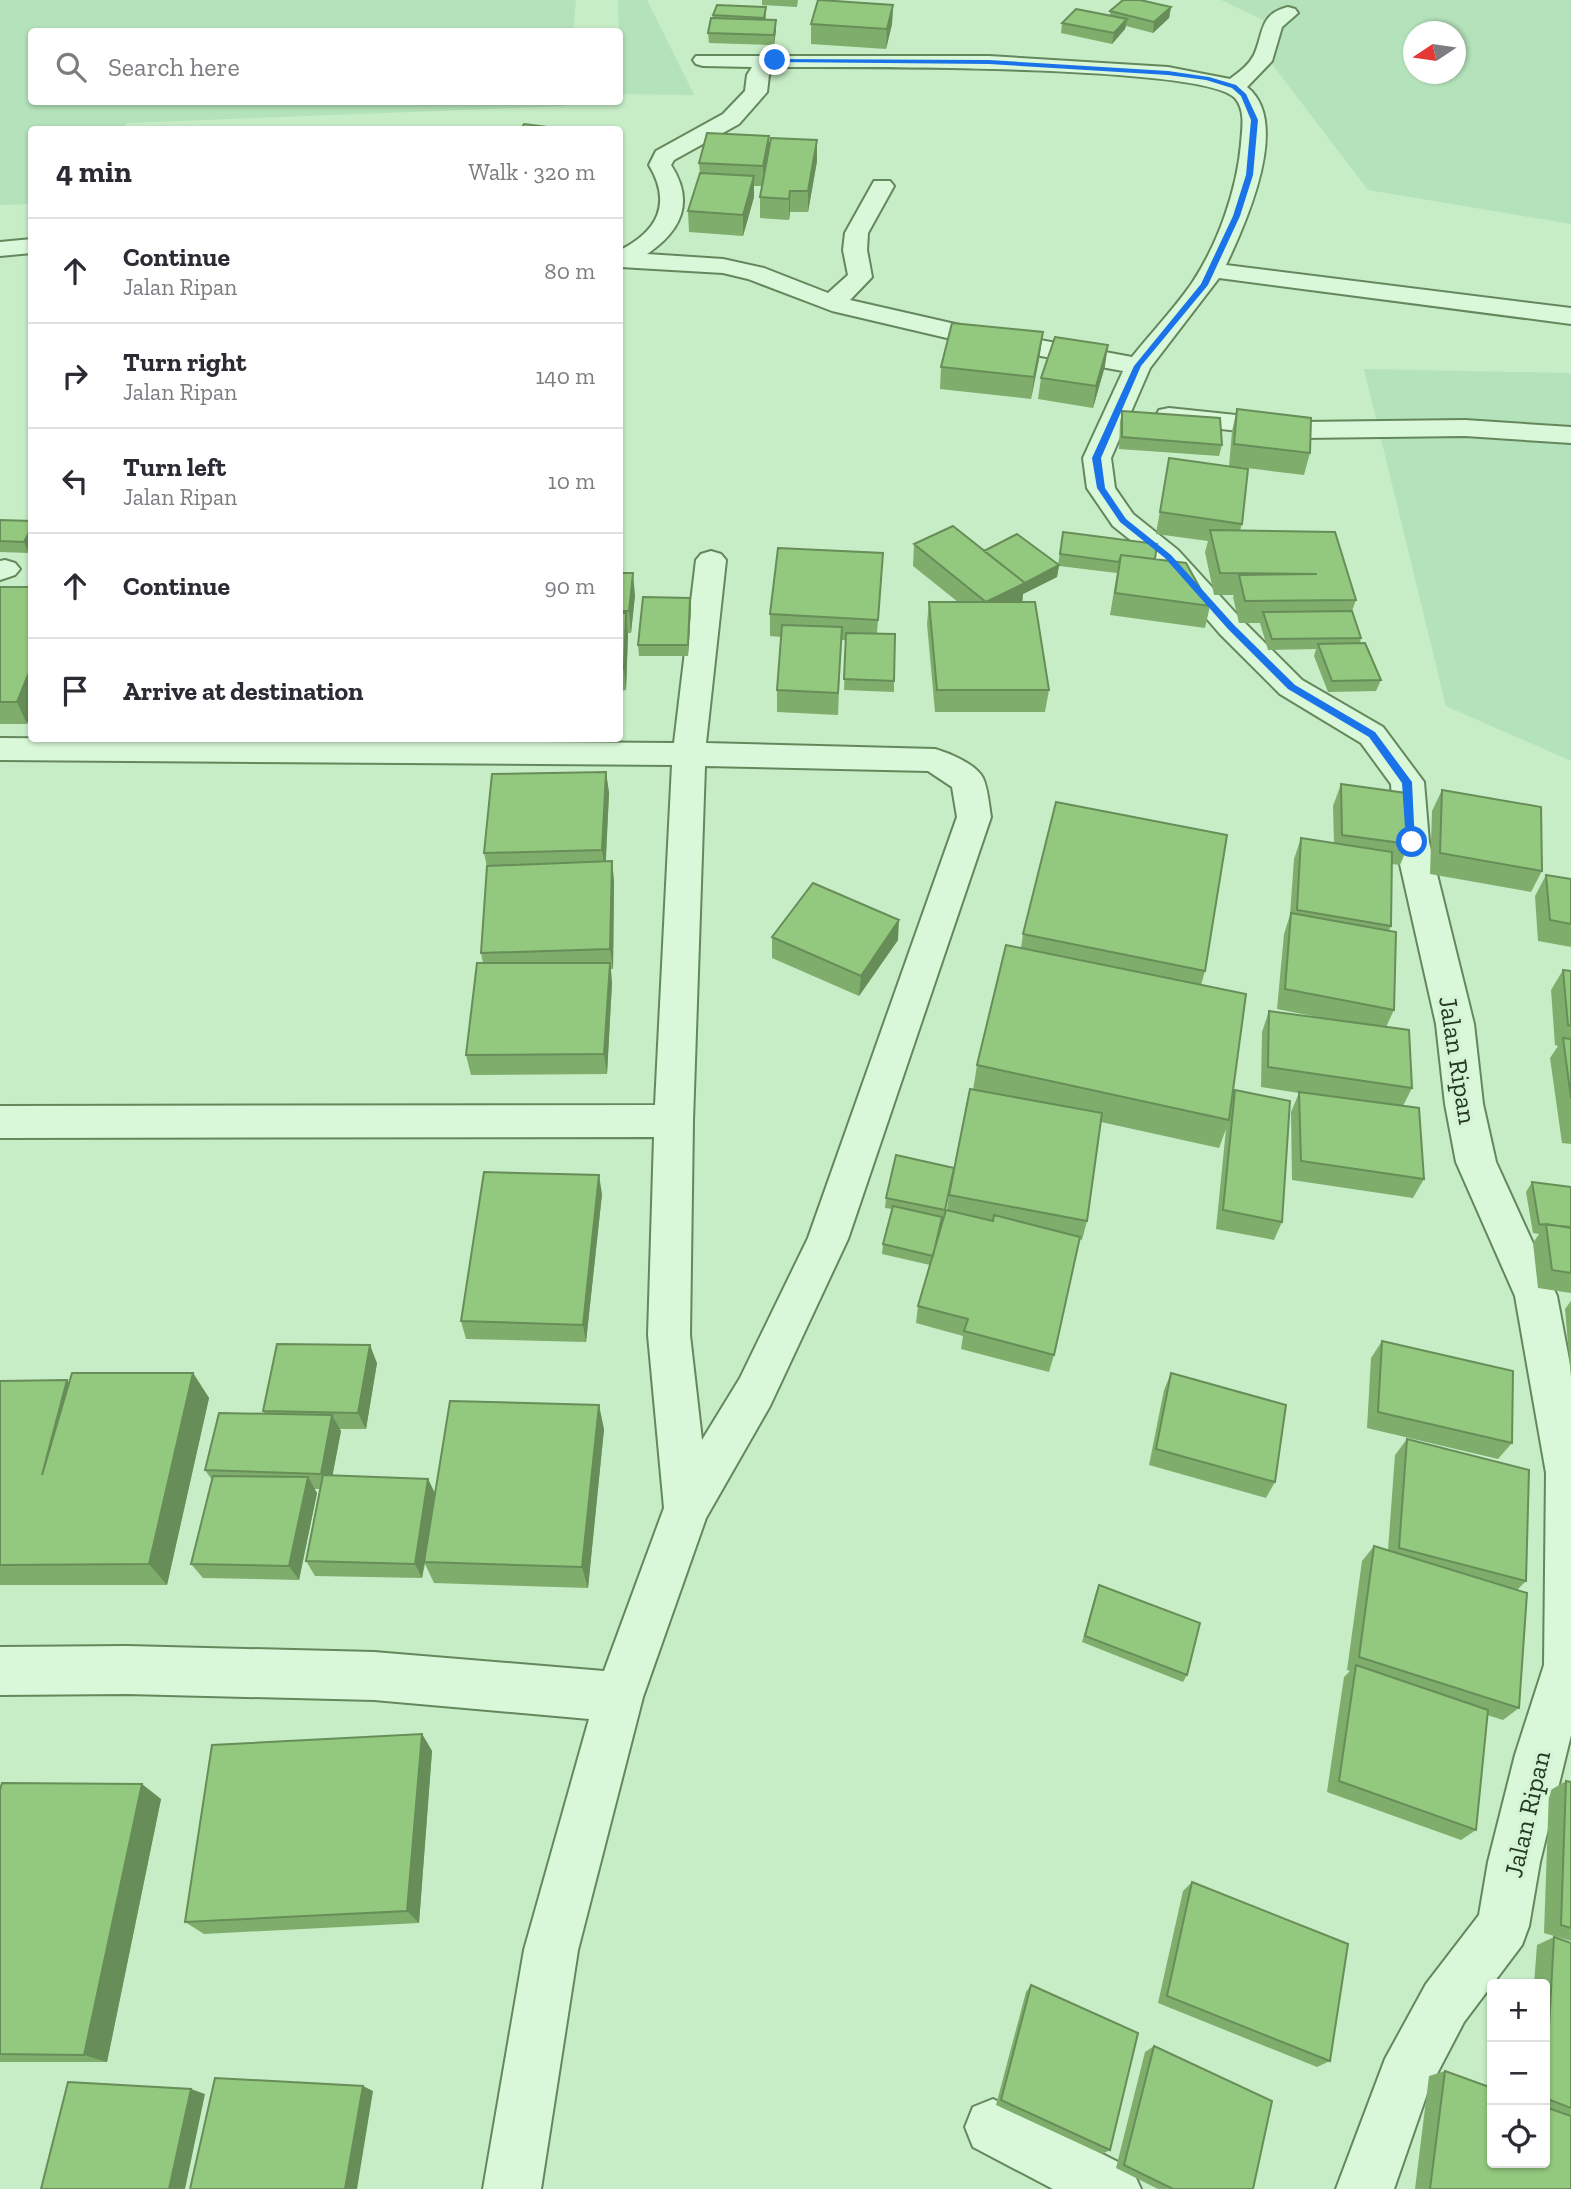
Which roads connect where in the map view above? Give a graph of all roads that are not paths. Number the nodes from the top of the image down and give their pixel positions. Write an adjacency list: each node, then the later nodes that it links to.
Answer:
1 (1288, 12): 4 (street)
2 (704, 60): 3 (street)
3 (775, 60): 4 (street); 8 (street)
4 (1221, 83): 10 (street, Jalan Ripan)
5 (882, 186): 11 (street)
6 (28, 246): 7 (street)
7 (0, 249)
8 (623, 259)
9 (623, 260): 11 (street)
10 (1211, 270): 12 (street); 13 (street, Jalan Ripan)
11 (832, 303): 13 (street)
12 (1571, 316)
13 (1138, 366): 14 (street, Jalan Ripan)
14 (1118, 410): 15 (street); 22 (street, Jalan Ripan)
15 (1571, 435)
16 (711, 560): 18 (street)
17 (0, 749): 18 (street)
18 (689, 754): 19 (street); 21 (street)
19 (674, 1121): 20 (street); 21 (street)
20 (0, 1122)
21 (687, 1508): 24 (street)
22 (1569, 1546): 28 (street, Jalan Ripan)
23 (0, 1671): 24 (street)
24 (619, 1697): 26 (street)
25 (993, 2127): 27 (street)
26 (512, 2189)
27 (1112, 2189)
28 (1365, 2189)

